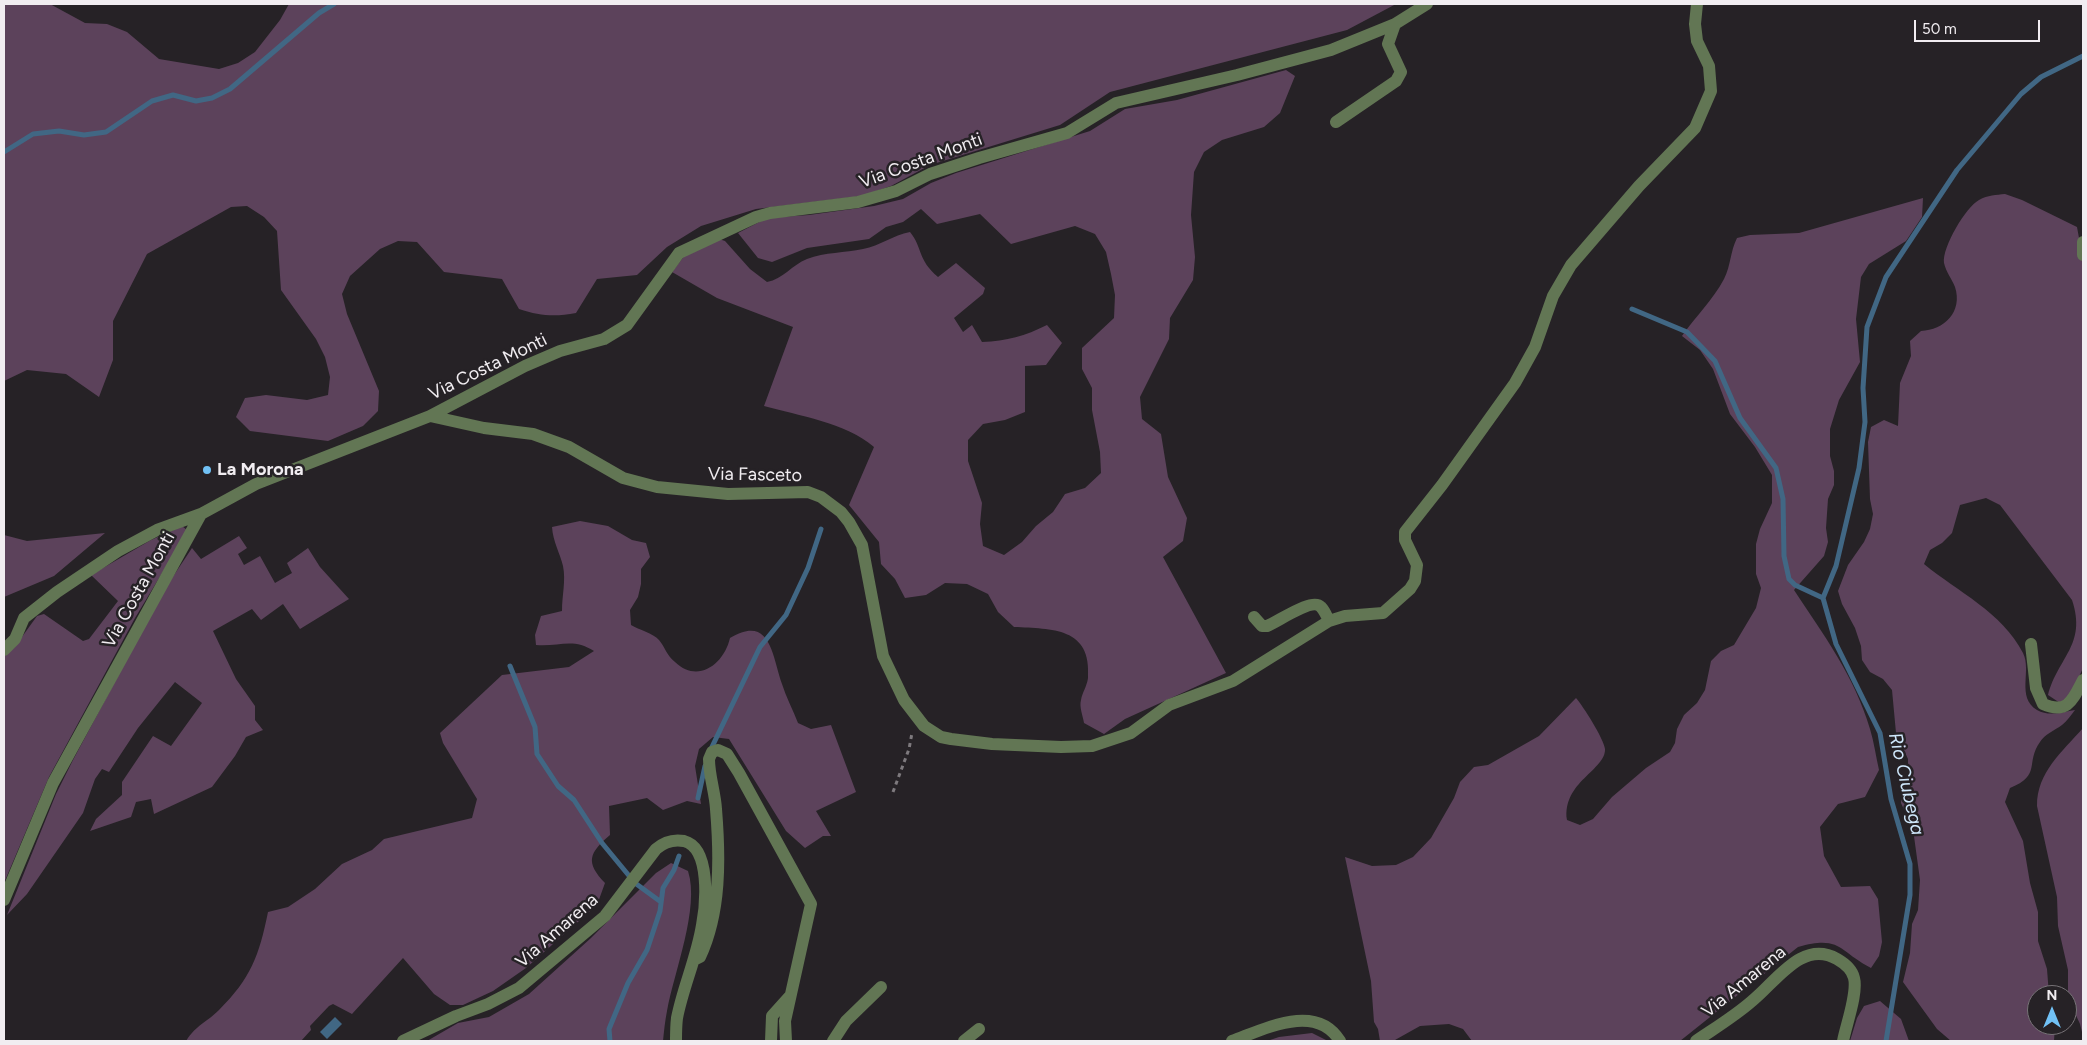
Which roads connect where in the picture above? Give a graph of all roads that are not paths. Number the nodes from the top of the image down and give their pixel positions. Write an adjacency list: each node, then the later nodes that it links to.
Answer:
1 (1427, 4): 3 (street, Via Costa Monti)
2 (1698, 4): 10 (street, Via Fasceto)
3 (1395, 24): 4 (street); 7 (street, Via Costa Monti)
4 (1336, 122)
5 (2083, 242): 6 (street)
6 (2083, 255)
7 (430, 416): 8 (street, Via Costa Monti); 10 (street, Via Fasceto)
8 (201, 514): 12 (street); 14 (street, Via Costa Monti)
9 (1254, 617): 10 (street)
10 (1329, 621)
11 (2031, 644): 13 (street)
12 (4, 650)
13 (2083, 680)
14 (4, 900)
15 (693, 960): 17 (street); 19 (street, Via Amarena); 20 (street, Via Amarena)
16 (881, 987): 23 (street)
17 (790, 996): 21 (street); 22 (street)
18 (979, 1029): 24 (street)
19 (403, 1041)
20 (676, 1041)
21 (771, 1041)
22 (786, 1041)
23 (834, 1041)
24 (964, 1041)
25 (1232, 1041): 26 (street)
26 (1340, 1041)
27 (1696, 1041): 28 (street, Via Amarena)
28 (1843, 1041)

